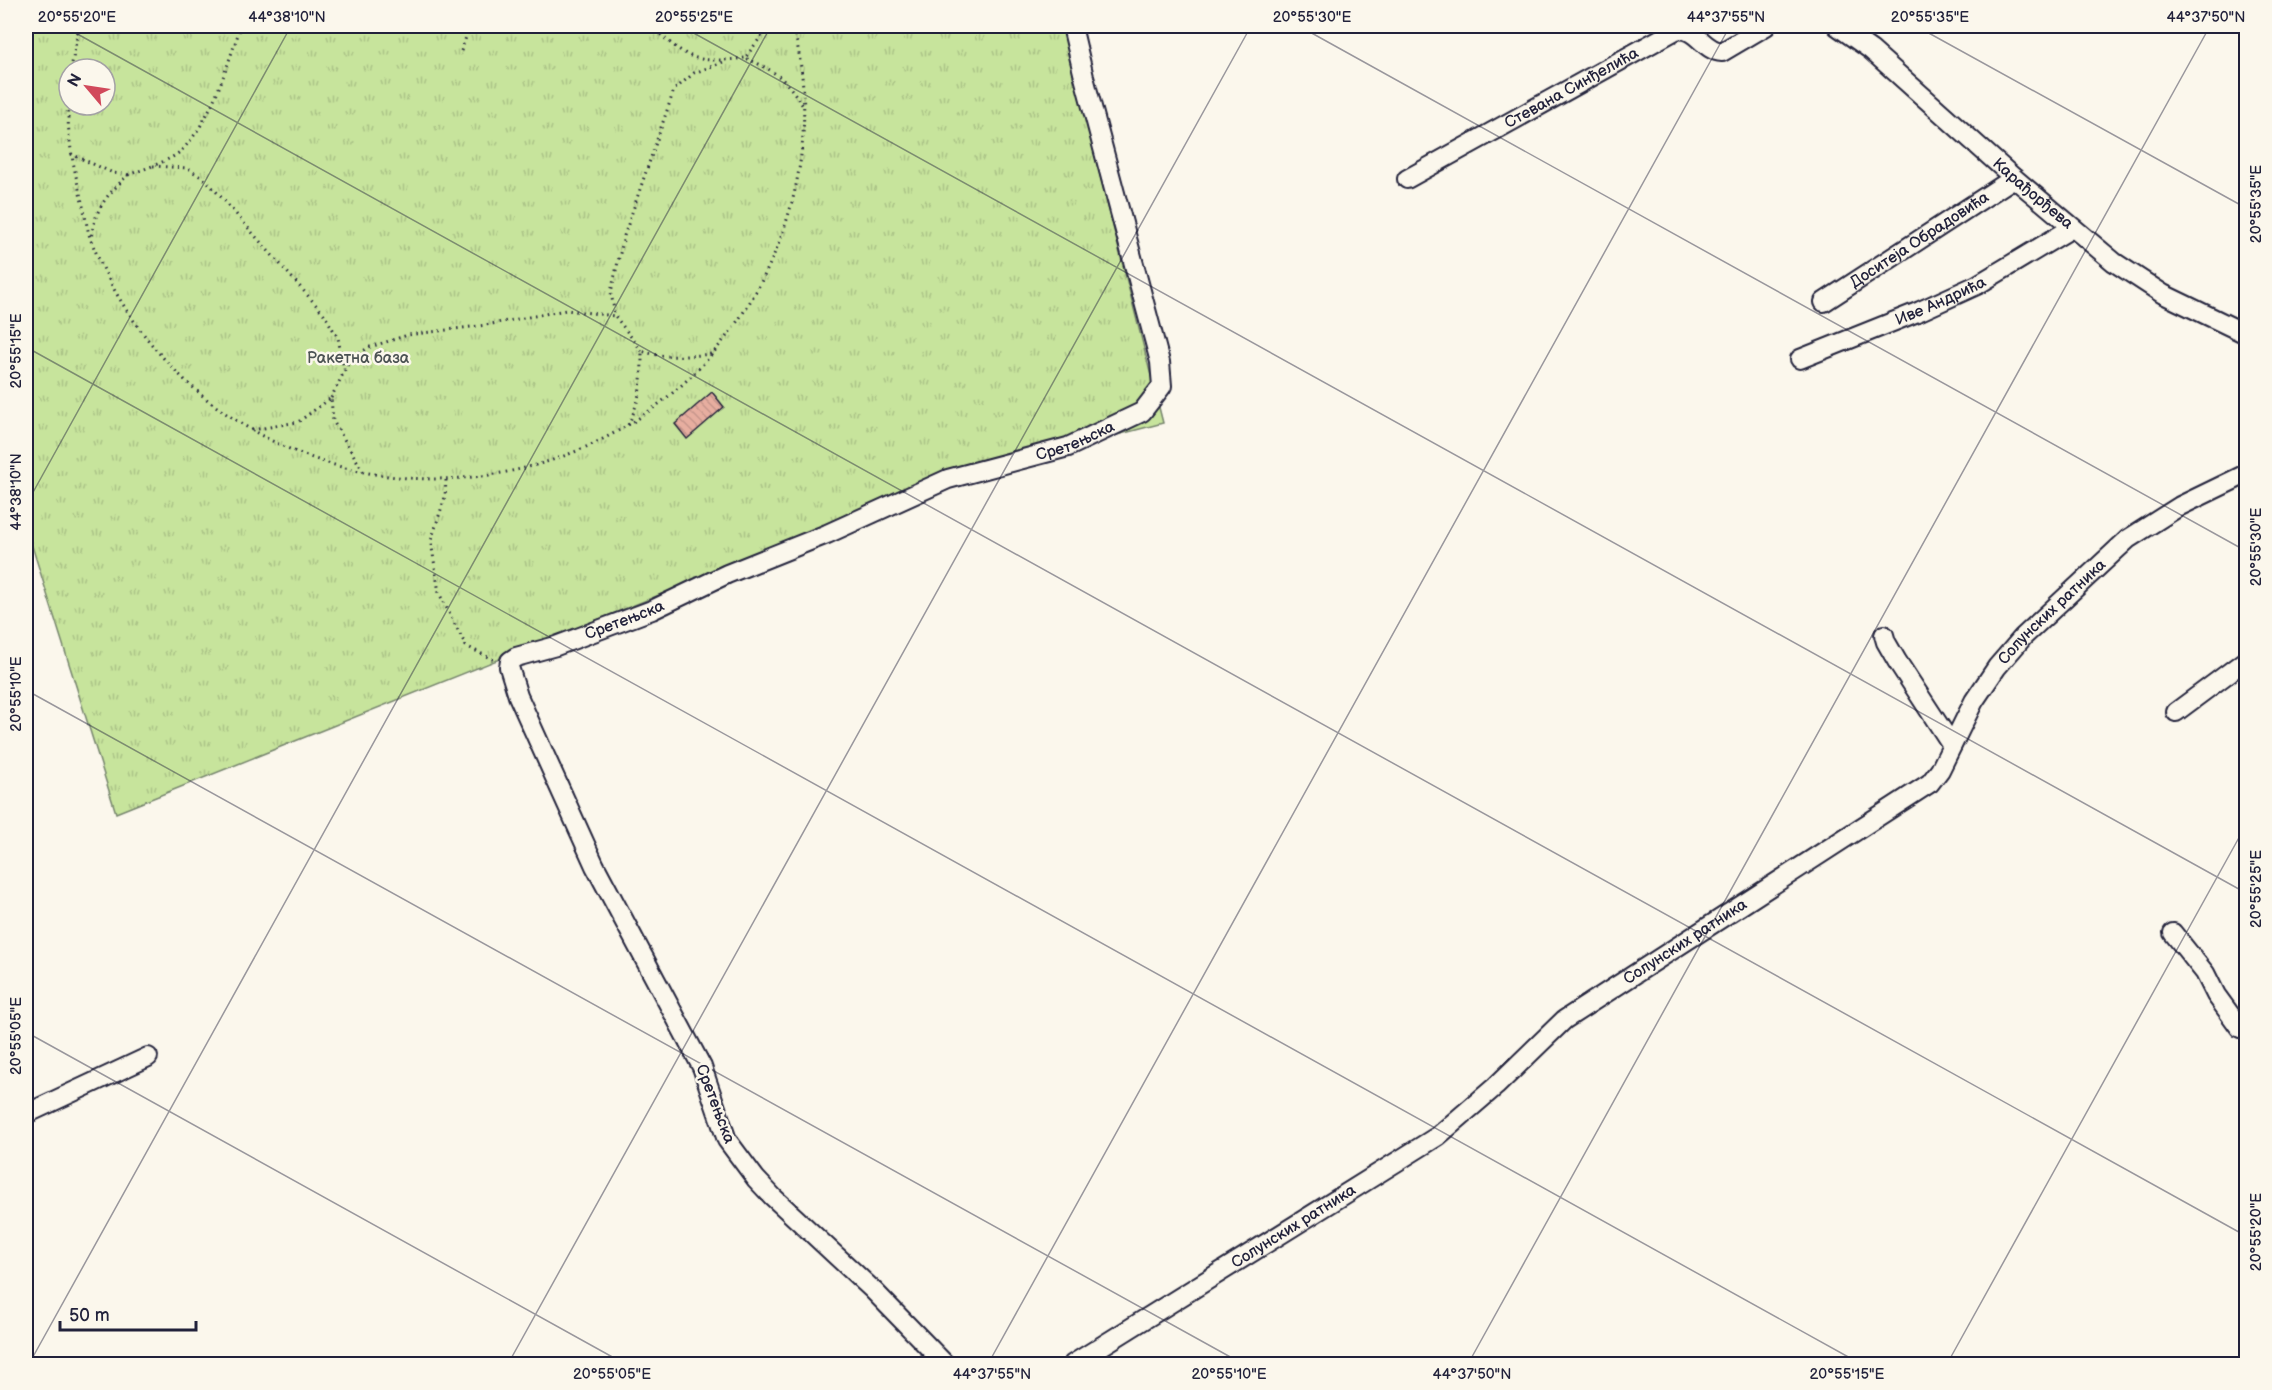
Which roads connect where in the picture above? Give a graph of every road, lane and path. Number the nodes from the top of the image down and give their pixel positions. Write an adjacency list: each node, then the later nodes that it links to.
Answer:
1 (79, 26): 11 (path)
2 (240, 26): 17 (path)
3 (470, 26): 10 (path)
4 (652, 26): 13 (path)
5 (769, 26): 12 (path)
6 (793, 26): 14 (path)
7 (1072, 26): 38 (street, Сретењска)
8 (1766, 26): 19 (street, Стевана Синђелића)
9 (1837, 26): 20 (street, Карађорђева)
10 (461, 51)
11 (73, 57)
12 (746, 58): 13 (path); 14 (path)
13 (726, 61): 24 (path)
14 (804, 108): 27 (path)
15 (70, 117): 16 (path)
16 (71, 154): 18 (path); 22 (path)
17 (153, 166): 18 (path); 29 (path)
18 (128, 175): 22 (path)
19 (1407, 178)
20 (2014, 178): 21 (street, Карађорђева); 23 (street, Доситеја Обрадовића)
21 (2072, 228): 25 (street, Карађорђева); 28 (street, Иве Андрића)
22 (91, 241): 32 (path)
23 (1824, 303)
24 (615, 316): 26 (path); 29 (path)
25 (2247, 334)
26 (642, 351): 27 (path); 31 (path)
27 (714, 354): 31 (path)
28 (1800, 359)
29 (344, 370): 30 (path)
30 (331, 398): 32 (path); 33 (path)
31 (628, 426): 35 (path)
32 (250, 431): 33 (path)
33 (365, 474): 35 (path)
34 (2247, 474): 40 (street, Солунских ратника)
35 (446, 480): 38 (path)
36 (1884, 635): 40 (street)
37 (2247, 660): 39 (street)
38 (509, 668): 45 (street, Сретењска)
39 (2176, 712)
40 (1952, 745): 46 (street, Солунских ратника)
41 (2173, 933): 42 (street)
42 (2243, 1026)
43 (148, 1057): 44 (street)
44 (26, 1114)
45 (945, 1365)
46 (1073, 1365)

